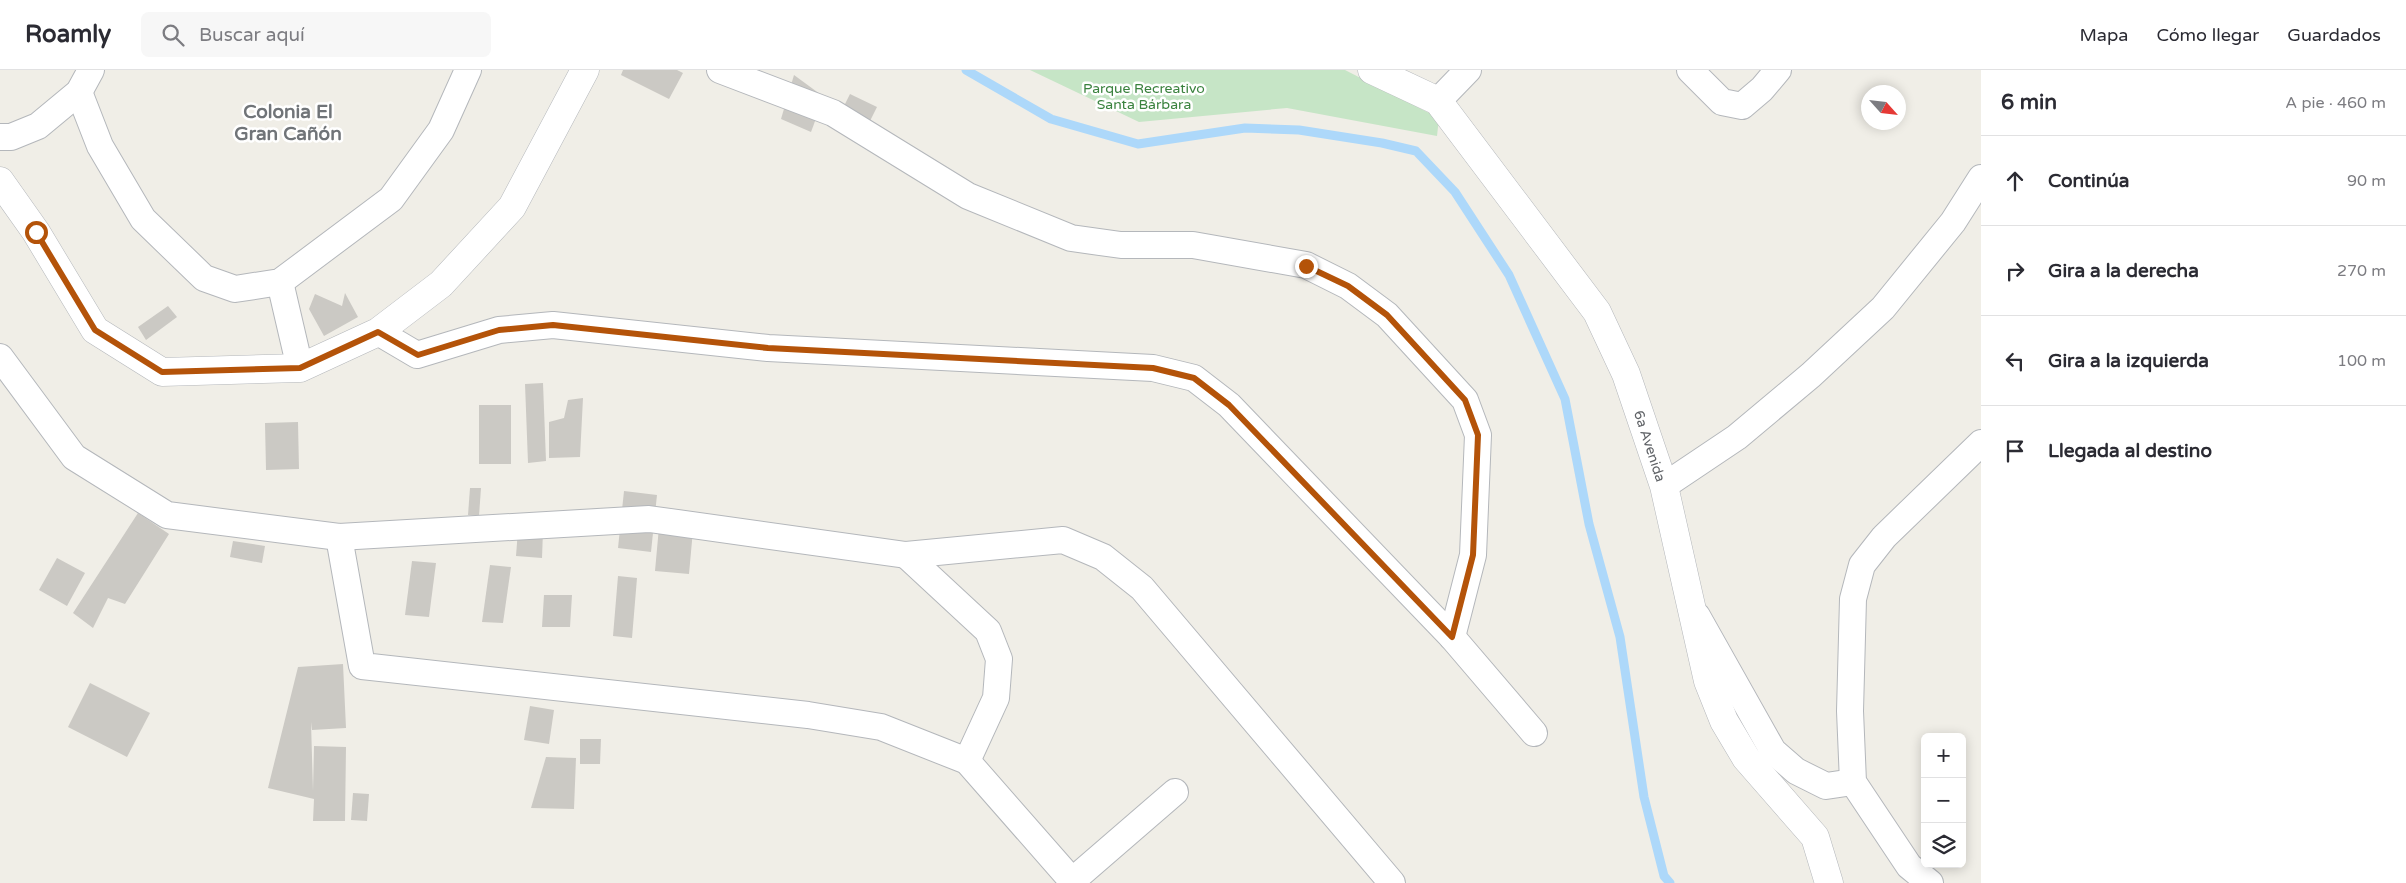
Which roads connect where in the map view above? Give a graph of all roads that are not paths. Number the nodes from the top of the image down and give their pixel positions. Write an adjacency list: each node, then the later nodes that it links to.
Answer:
1 (468, 70): 13 (street)
2 (585, 70): 14 (street)
3 (720, 70): 22 (street)
4 (1372, 70): 9 (street, 6a Avenida)
5 (1468, 70): 9 (street)
6 (1690, 70): 7 (street)
7 (1778, 70)
8 (85, 81): 10 (street); 13 (street)
9 (1438, 101): 18 (street, 6a Avenida)
10 (0, 137)
11 (1981, 178): 18 (street)
12 (0, 181): 16 (street)
13 (280, 282): 16 (street)
14 (378, 332): 16 (street); 22 (street)
15 (0, 357): 19 (street)
16 (300, 368)
17 (1981, 443): 25 (street)
18 (1664, 486): 21 (street, 6a Avenida)
19 (339, 537): 20 (street); 24 (street)
20 (906, 555): 24 (street); 28 (street)
21 (1694, 608): 25 (street); 29 (street, 6a Avenida)
22 (1452, 637): 23 (street)
23 (1534, 733)
24 (967, 761): 27 (street)
25 (1853, 782): 30 (street)
26 (1175, 792): 27 (street)
27 (1073, 882)
28 (1392, 883)
29 (1829, 883)
30 (1930, 883)

